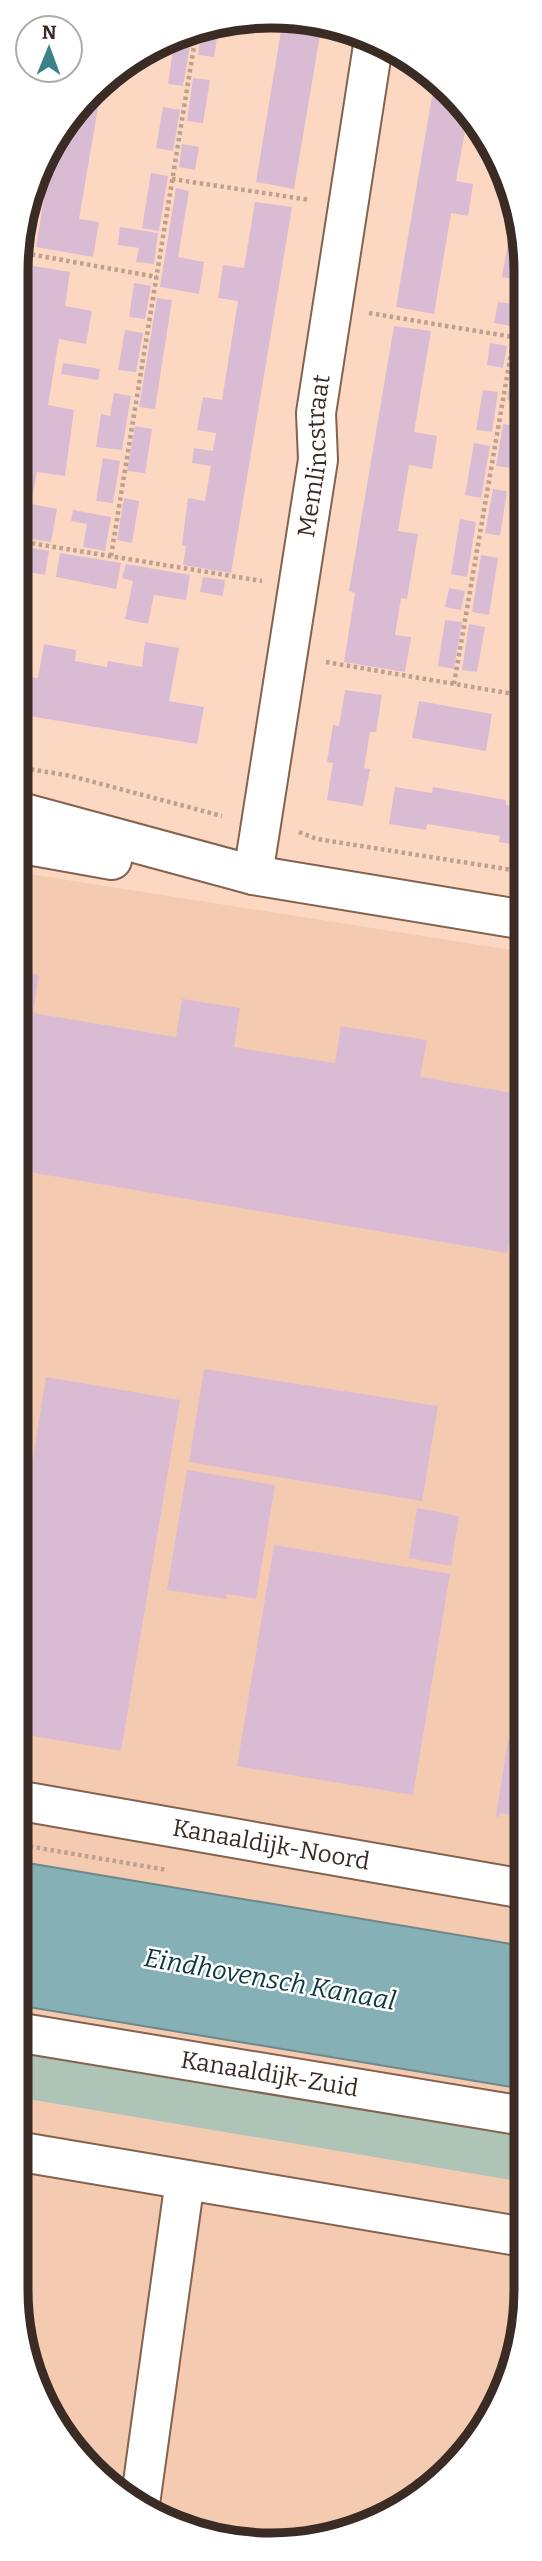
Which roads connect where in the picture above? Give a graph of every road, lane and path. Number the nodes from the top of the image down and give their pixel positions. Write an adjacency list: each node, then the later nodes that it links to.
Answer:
1 (195, 40): 3 (path)
2 (372, 51): 12 (street, Memlincstraat)
3 (173, 179): 4 (path); 6 (path)
4 (285, 195)
5 (29, 254): 6 (path)
6 (157, 276): 10 (path)
7 (401, 318): 8 (path)
8 (513, 337): 13 (path)
9 (28, 543): 10 (path)
10 (111, 556): 11 (path)
11 (222, 574)
12 (289, 656): 13 (path); 17 (street, Memlincstraat)
13 (454, 684): 14 (path)
14 (513, 694)
15 (28, 814): 17 (street)
16 (28, 846): 17 (street)
17 (253, 875): 18 (street)
18 (513, 918)
19 (29, 1802): 20 (street, Kanaaldijk-Noord)
20 (514, 1887)
21 (29, 2034): 22 (street, Kanaaldijk-Zuid)
22 (514, 2114)
23 (29, 2153): 24 (street)
24 (185, 2180): 25 (street); 26 (street)
25 (514, 2235)
26 (142, 2496)

